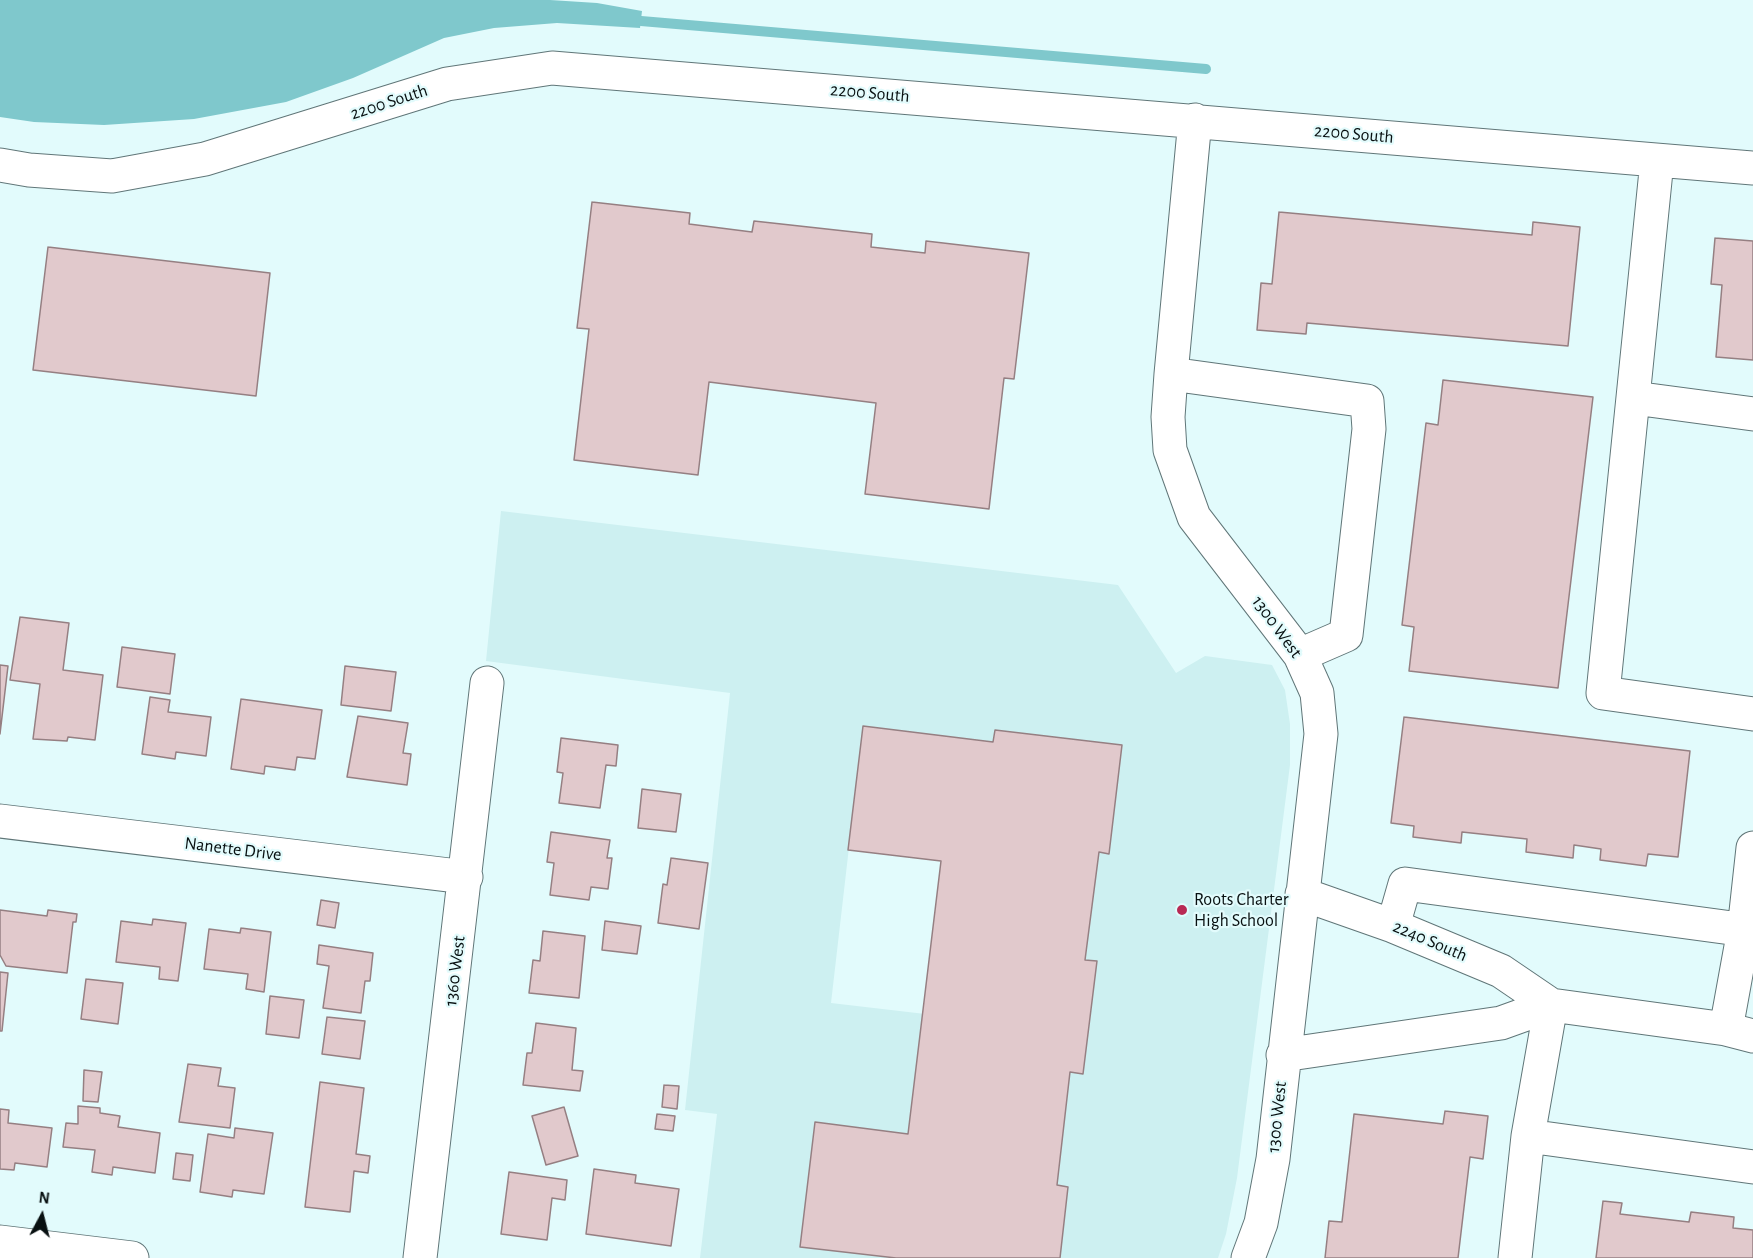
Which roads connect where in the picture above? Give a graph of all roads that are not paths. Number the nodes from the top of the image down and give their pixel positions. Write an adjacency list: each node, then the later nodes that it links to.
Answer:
1 (1195, 120): 2 (street, 2200 South); 3 (street, 2200 South); 5 (street, 1300 West)
2 (1657, 161): 4 (street, 2200 South); 6 (street)
3 (0, 165)
4 (1753, 168)
5 (1172, 374): 8 (street, 1300 West); 8 (street)
6 (1634, 398): 7 (street); 10 (street)
7 (1753, 414)
8 (1300, 656): 14 (street, 1300 West)
9 (487, 683): 13 (street, 1360 West)
10 (1753, 714)
11 (0, 820): 13 (street, Nanette Drive)
12 (1753, 848): 16 (street)
13 (466, 877): 24 (street, 1360 West)
14 (1302, 894): 15 (street, 2240 South); 19 (street, 1300 West)
15 (1393, 926): 16 (street); 17 (street, 2240 South)
16 (1748, 930): 18 (street)
17 (1551, 1005): 18 (street, 2240 South); 19 (street, 2240 South); 20 (street)
18 (1739, 1033)
19 (1283, 1055): 25 (street, 1300 West)
20 (1528, 1136): 21 (street); 26 (street)
21 (1753, 1167)
22 (0, 1242): 23 (street)
23 (132, 1258)
24 (420, 1258)
25 (1248, 1258)
26 (1515, 1258)

